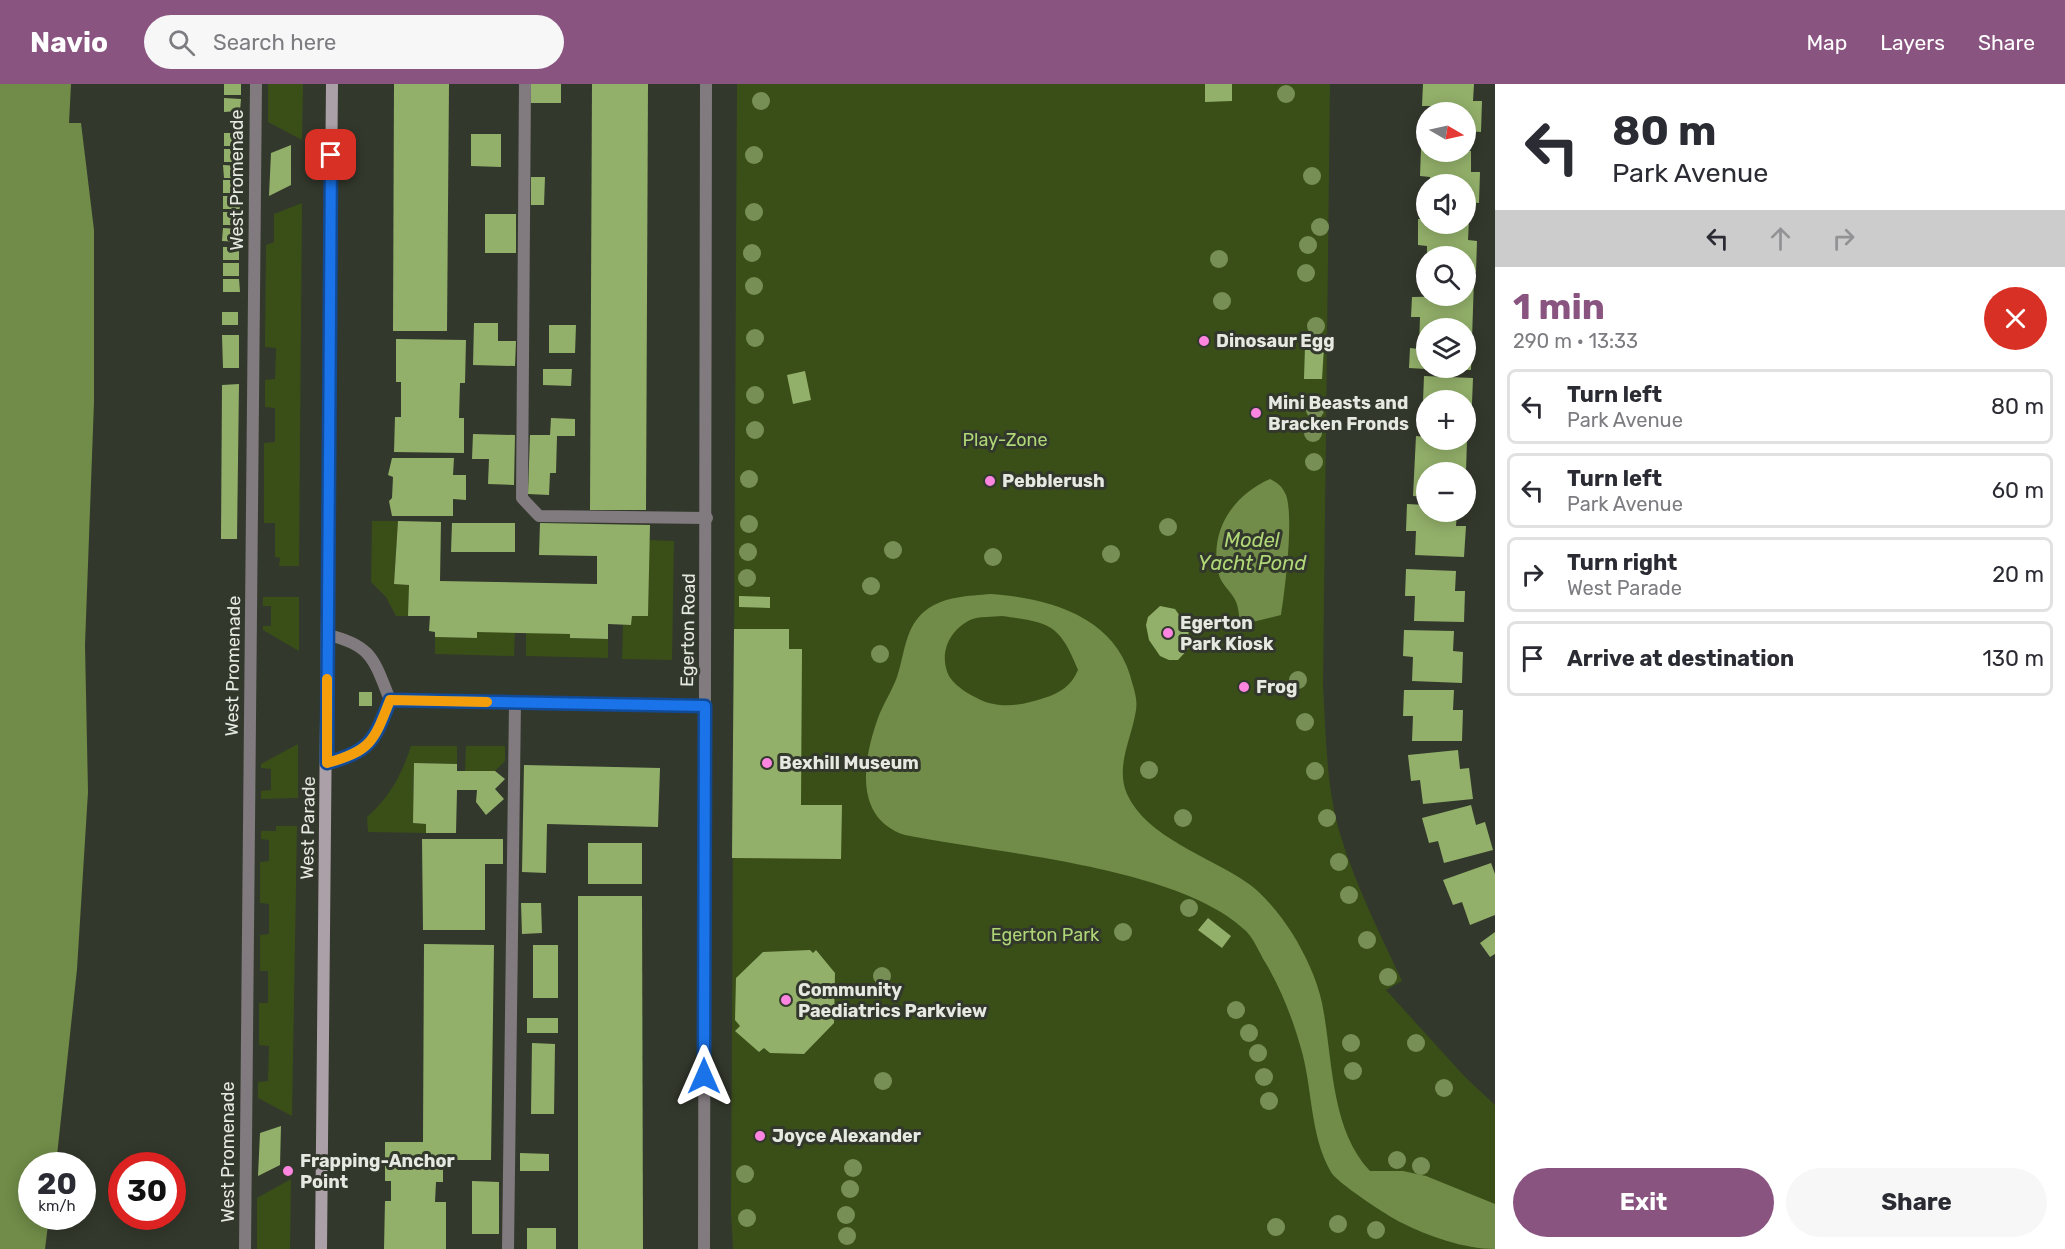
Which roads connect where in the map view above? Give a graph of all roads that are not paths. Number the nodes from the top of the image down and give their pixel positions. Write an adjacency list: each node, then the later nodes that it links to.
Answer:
1 (256, 84): 11 (street, West Promenade)
2 (332, 84): 6 (main road, West Parade)
3 (525, 84): 5 (street)
4 (706, 84): 5 (street, Egerton Road)
5 (708, 518): 9 (street, Egerton Road)
6 (328, 635): 7 (street); 10 (main road, West Parade)
7 (390, 700): 8 (street); 10 (street)
8 (515, 702): 9 (street); 13 (street)
9 (705, 706): 14 (street, Egerton Road)
10 (327, 763): 12 (main road, West Parade)
11 (245, 1249)
12 (321, 1249)
13 (508, 1249)
14 (704, 1249)

